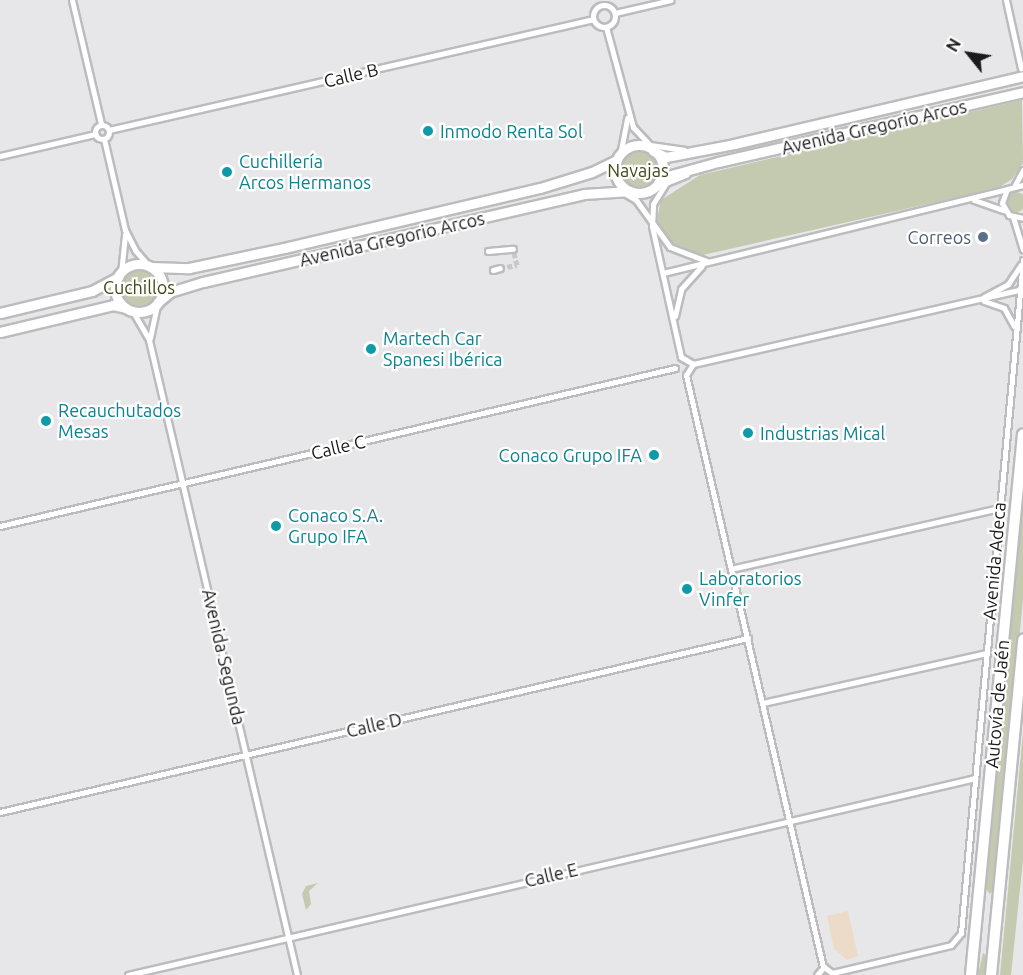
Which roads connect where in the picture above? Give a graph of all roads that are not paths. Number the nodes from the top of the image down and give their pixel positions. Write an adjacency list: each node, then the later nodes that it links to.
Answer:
1 (72, 0): 11 (street)
2 (671, 0): 5 (street)
3 (1006, 0): 8 (street)
4 (601, 2): 5 (street); 6 (street)
5 (615, 13): 7 (street)
6 (592, 19): 7 (street); 12 (street, Calle B)
7 (606, 27): 10 (street)
8 (1022, 72): 15 (main road, Avenida Gregorio Arcos)
9 (1023, 93): 19 (main road, Avenida Gregorio Arcos)
10 (628, 116): 16 (street); 18 (street)
11 (101, 124): 12 (street); 13 (street)
12 (109, 130): 14 (street)
13 (95, 134): 14 (street); 17 (street)
14 (104, 139): 32 (street)
15 (734, 144): 16 (street); 16 (main road, Avenida Gregorio Arcos)
16 (648, 146): 18 (main road); 21 (main road)
17 (0, 156)
18 (618, 158): 25 (main road); 38 (main road, Avenida Gregorio Arcos)
19 (718, 162): 21 (main road, Avenida Gregorio Arcos); 26 (street)
20 (1023, 170): 22 (street)
21 (657, 185): 25 (main road); 26 (street)
22 (1015, 185): 23 (street); 24 (street)
23 (1023, 185)
24 (1007, 189): 27 (street); 28 (street)
25 (633, 195): 31 (street); 46 (main road, Avenida Gregorio Arcos)
26 (655, 196): 31 (street)
27 (974, 200): 28 (street); 37 (street)
28 (1005, 211): 29 (street)
29 (1013, 217): 30 (street); 34 (street)
30 (1023, 218)
31 (652, 226): 37 (street); 41 (street)
32 (125, 230): 38 (street); 42 (street)
33 (513, 249): 35 (street)
34 (1023, 249)
35 (488, 251)
36 (1023, 261): 43 (street); 44 (street, Avenida Adeca)
37 (708, 262): 41 (street); 49 (street)
38 (150, 267): 42 (main road); 46 (main road)
39 (500, 268): 40 (street)
40 (493, 270)
41 (663, 273): 49 (street)
42 (119, 275): 47 (main road); 48 (main road)
43 (1004, 288): 44 (street); 45 (street)
44 (1019, 290): 45 (street); 50 (street, Avenida Adeca)
45 (977, 300): 50 (street); 54 (street)
46 (158, 303): 47 (main road); 52 (street, Avenida Segunda)
47 (129, 309): 51 (main road); 52 (street, Avenida Segunda)
48 (0, 313)
49 (675, 330): 53 (street)
50 (1015, 330): 59 (street, Avenida Adeca)
51 (0, 332)
52 (149, 340): 58 (street, Avenida Segunda)
53 (681, 357): 54 (street); 55 (street)
54 (693, 364): 56 (street)
55 (675, 368): 56 (street); 58 (street, Calle C)
56 (686, 375): 61 (street)
57 (1023, 434): 76 (highway, Autovía de Jaén)
58 (182, 482): 60 (street, Calle C); 66 (street, Avenida Segunda)
59 (999, 508): 61 (street); 64 (street, Avenida Adeca)
60 (0, 526)
61 (731, 569): 62 (street)
62 (748, 638): 65 (street); 66 (street, Calle D)
63 (1023, 640): 77 (highway, Autovía de Jaén)
64 (986, 653): 65 (street); 67 (street, Avenida Adeca)
65 (763, 703): 69 (street)
66 (247, 754): 68 (street, Calle D); 70 (street, Avenida Segunda)
67 (975, 778): 69 (street, Calle E); 72 (street, Avenida Adeca)
68 (0, 812)
69 (788, 820): 70 (street, Calle E); 71 (street)
70 (288, 937): 73 (street, Calle E); 74 (street, Avenida Segunda)
71 (823, 967): 72 (street); 75 (street)
72 (832, 974)
73 (128, 975)
74 (297, 975)
75 (817, 975)
76 (971, 975)
77 (991, 975)

